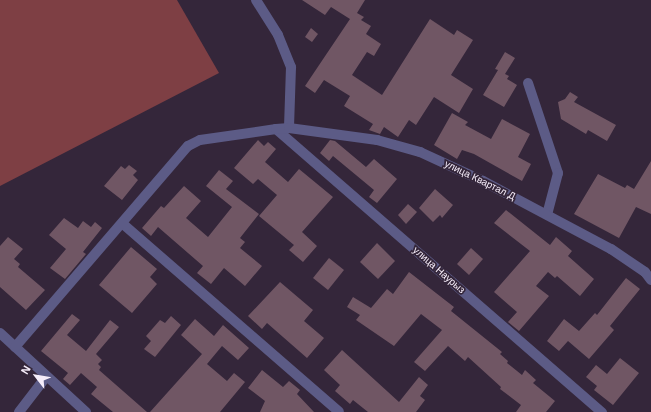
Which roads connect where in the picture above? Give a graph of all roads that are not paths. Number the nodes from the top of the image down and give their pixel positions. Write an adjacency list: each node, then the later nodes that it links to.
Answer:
1 (256, 0): 3 (street)
2 (528, 83): 5 (street)
3 (289, 128): 4 (street, улица Квартал Д); 5 (street, улица Квартал Д)
4 (276, 129): 6 (street, улица Квартал Д); 14 (street, улица Наурыз)
5 (547, 215): 7 (street, улица Квартал Д)
6 (123, 224): 9 (street, улица Квартал Д); 13 (street)
7 (651, 280)
8 (0, 333): 9 (street)
9 (15, 348): 10 (street)
10 (46, 377): 11 (street); 12 (street)
11 (19, 412)
12 (86, 412)
13 (340, 412)
14 (602, 412)

